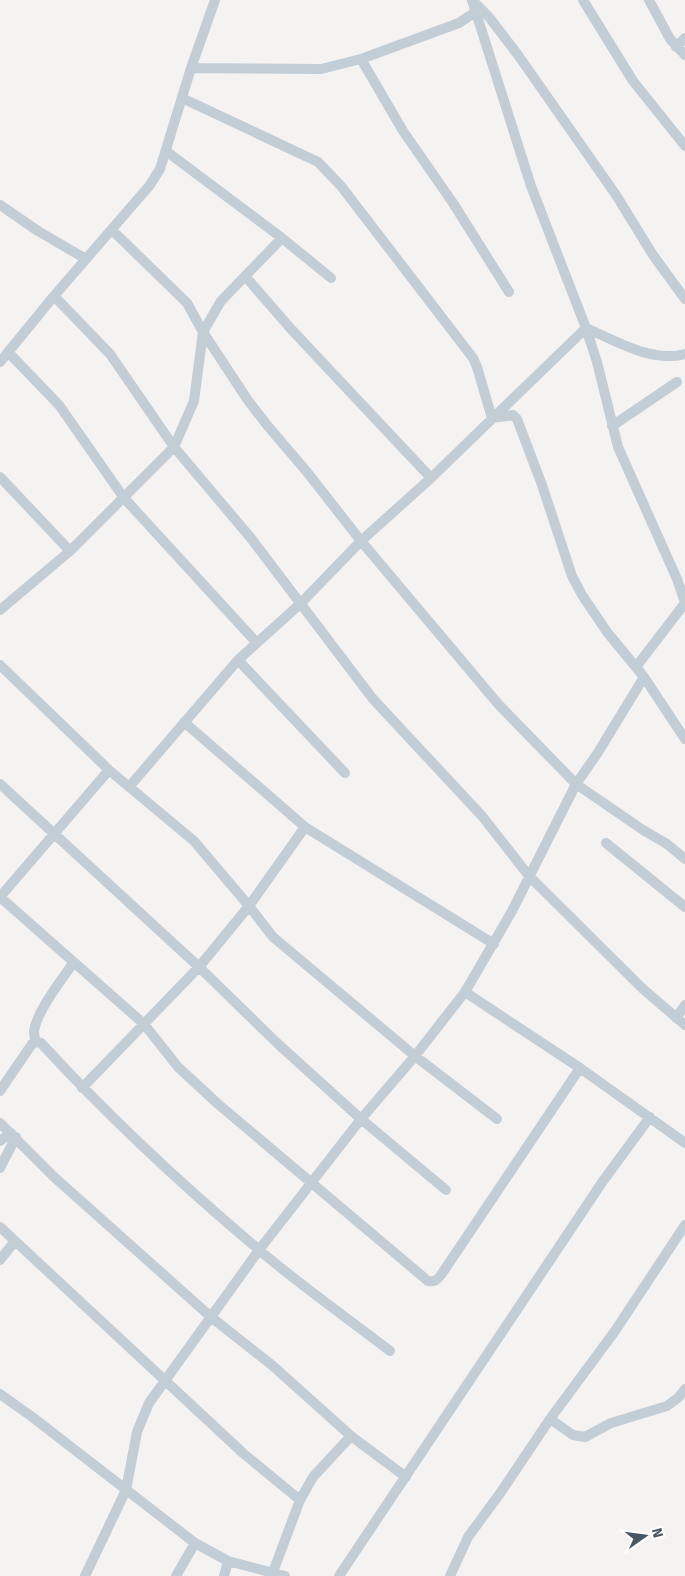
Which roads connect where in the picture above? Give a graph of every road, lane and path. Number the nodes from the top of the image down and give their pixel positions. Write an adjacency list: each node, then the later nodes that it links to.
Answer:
1 (215, 0): 9 (street)
2 (583, 0): 11 (street)
3 (649, 0): 6 (street)
4 (474, 4): 8 (street); 21 (street); 22 (street)
5 (685, 38): 6 (street)
6 (676, 47): 7 (street)
7 (685, 55)
8 (362, 59): 9 (street); 19 (street)
9 (191, 68): 10 (street)
10 (182, 98): 12 (street); 28 (street)
11 (685, 146)
12 (166, 150): 14 (street); 15 (street)
13 (0, 205): 16 (street)
14 (112, 230): 16 (street); 23 (street)
15 (282, 238): 17 (street); 18 (street)
16 (86, 259): 20 (street)
17 (245, 276): 23 (street); 32 (street)
18 (331, 278)
19 (509, 292)
20 (54, 296): 24 (street); 30 (street)
21 (685, 299)
22 (586, 328): 25 (street); 28 (street); 29 (street)
23 (203, 332): 30 (street); 34 (street)
24 (8, 352): 26 (street); 33 (street)
25 (685, 354)
26 (0, 362)
27 (678, 382): 29 (street)
28 (492, 418): 32 (street); 42 (street)
29 (612, 426): 36 (street)
30 (174, 447): 33 (street); 37 (street)
31 (0, 477): 35 (street)
32 (432, 478): 34 (street)
33 (124, 498): 35 (street); 39 (street)
34 (361, 542): 37 (street); 49 (street)
35 (70, 551): 38 (street)
36 (685, 602): 42 (street)
37 (300, 604): 39 (street); 55 (street)
38 (0, 610)
39 (256, 642): 40 (street)
40 (238, 660): 44 (street); 47 (street)
41 (0, 665): 46 (street)
42 (636, 667): 43 (street)
43 (644, 678): 45 (street); 49 (street)
44 (184, 722): 50 (street); 51 (street)
45 (685, 739)
46 (109, 770): 50 (street); 52 (street)
47 (345, 773)
48 (0, 784): 52 (street)
49 (576, 784): 54 (street); 55 (street)
50 (129, 787): 56 (street)
51 (305, 827): 56 (street); 58 (street)
52 (54, 833): 59 (street); 60 (street)
53 (606, 843): 57 (street)
54 (685, 859)
55 (530, 876): 58 (street); 63 (street)
56 (249, 906): 60 (street); 67 (street)
57 (685, 907)
58 (494, 944): 61 (street)
59 (74, 962): 64 (street); 66 (street)
60 (199, 967): 64 (street); 72 (street)
61 (465, 992): 67 (street); 68 (street)
62 (685, 1005): 63 (street)
63 (676, 1018): 65 (street)
64 (144, 1024): 69 (street); 79 (street)
65 (685, 1025)
66 (36, 1042): 69 (street); 70 (street)
67 (415, 1056): 72 (street); 73 (street)
68 (580, 1068): 71 (street); 79 (street)
69 (82, 1088): 84 (street)
70 (0, 1091)
71 (650, 1117): 77 (street); 93 (street)
72 (361, 1119): 79 (street); 80 (street)
73 (497, 1119)
74 (0, 1123): 75 (street)
75 (14, 1135): 76 (street); 78 (street); 86 (street)
76 (0, 1141)
77 (685, 1143)
78 (0, 1168)
79 (311, 1183): 84 (street)
80 (446, 1190)
81 (685, 1225): 91 (street)
82 (0, 1227): 83 (street)
83 (15, 1241): 85 (street); 88 (street)
84 (259, 1250): 86 (street); 87 (street)
85 (0, 1260)
86 (211, 1317): 88 (street); 92 (street)
87 (390, 1351)
88 (164, 1380): 94 (street); 95 (street)
89 (685, 1389): 91 (street)
90 (0, 1394): 94 (street)
91 (550, 1419): 105 (street)
92 (351, 1436): 93 (street); 95 (street)
93 (406, 1477): 104 (street)
94 (126, 1490): 96 (street); 100 (street)
95 (300, 1500): 98 (street)
96 (195, 1543): 97 (street); 101 (street)
97 (228, 1561): 99 (street); 102 (street)
98 (273, 1572): 99 (street); 103 (street)
99 (259, 1573)
100 (85, 1576)
101 (176, 1576)
102 (224, 1576)
103 (286, 1576)
104 (339, 1576)
105 (450, 1576)

